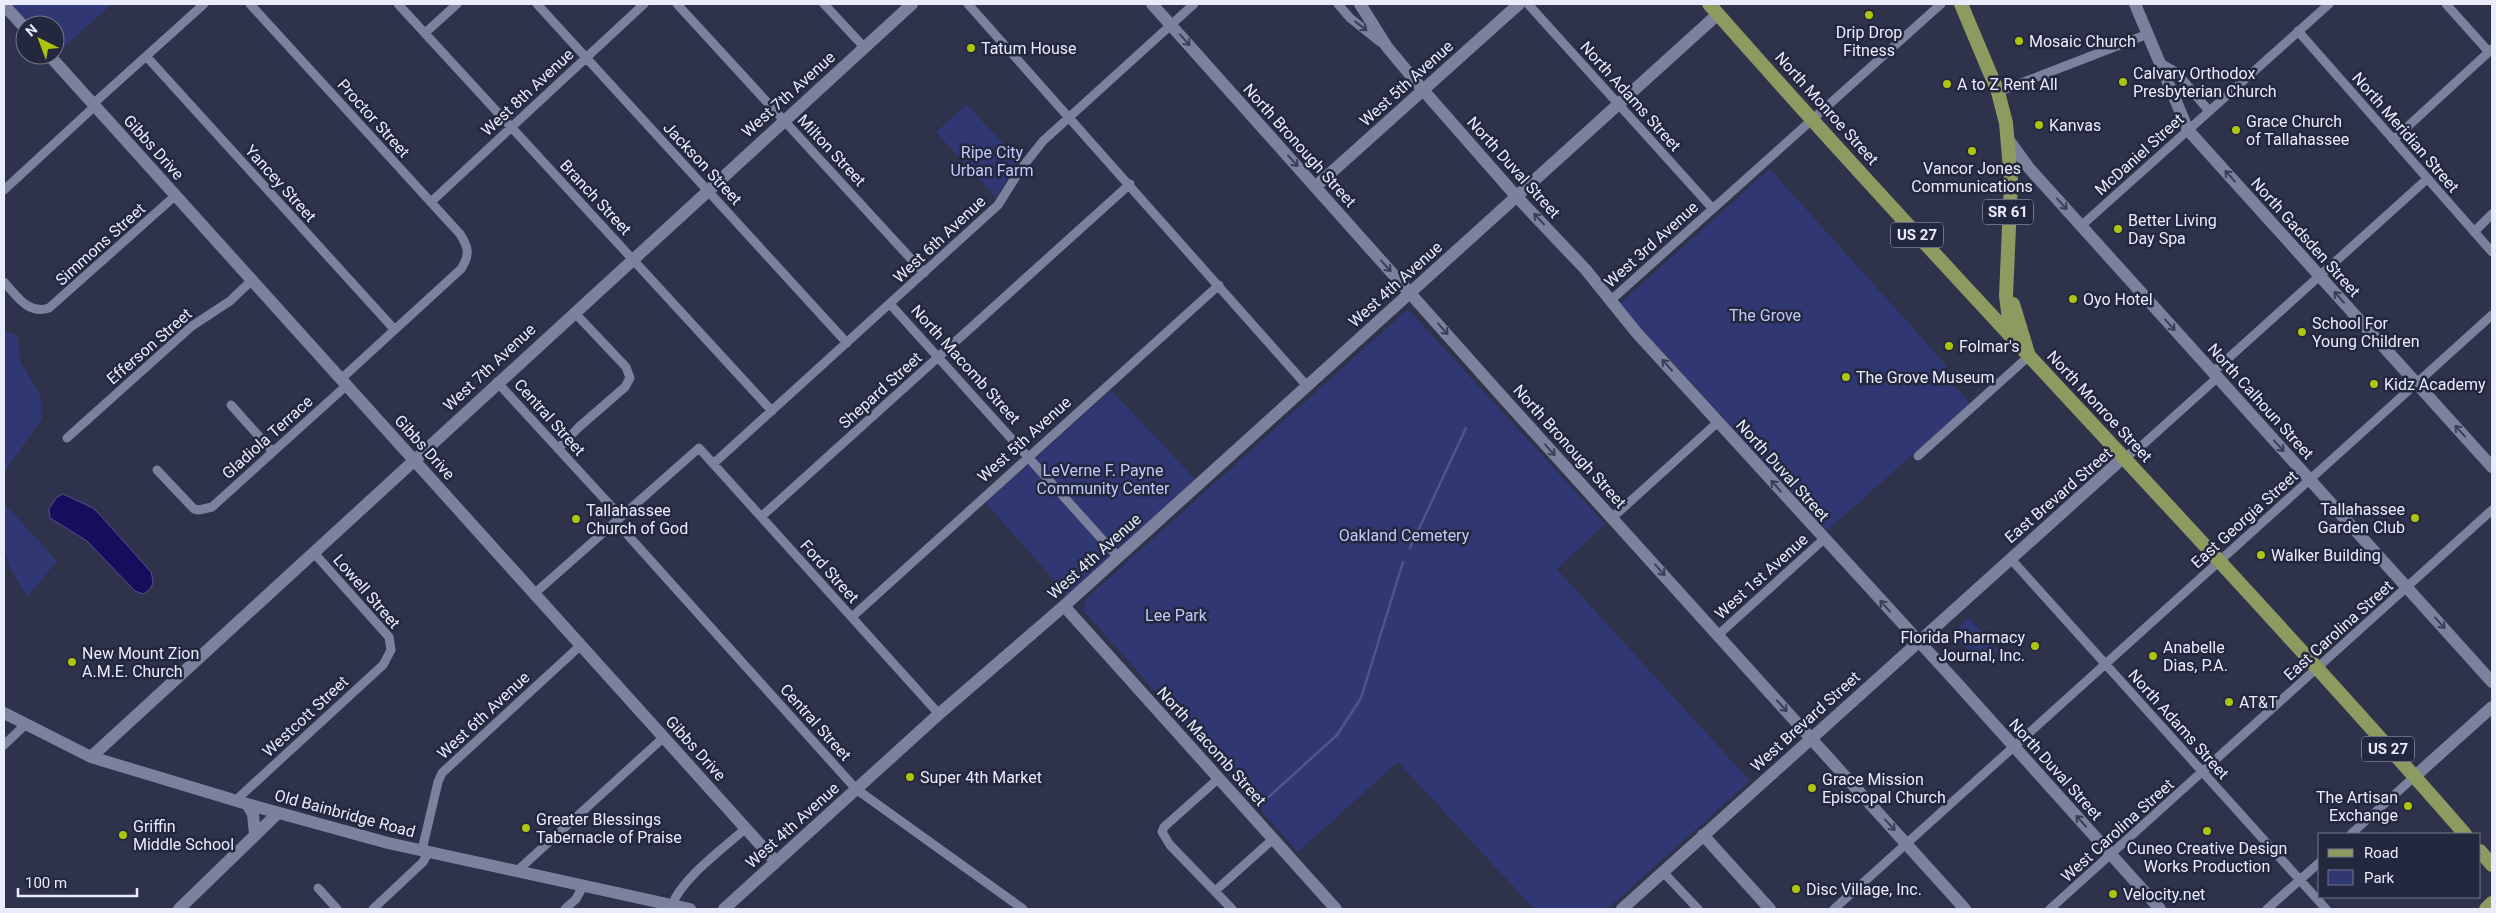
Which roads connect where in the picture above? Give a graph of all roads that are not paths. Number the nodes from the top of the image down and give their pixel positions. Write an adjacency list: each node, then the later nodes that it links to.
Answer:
1 (4, 4): 24 (street)
2 (204, 4): 32 (street)
3 (250, 4): 57 (street, Proctor Street)
4 (398, 4): 27 (street, Branch Street)
5 (457, 4): 27 (street)
6 (537, 4): 33 (street, Jackson Street)
7 (644, 4): 33 (street, West 8th Avenue)
8 (677, 4): 43 (street, Milton Street)
9 (824, 4): 30 (street)
10 (912, 4): 30 (street, West 7th Avenue)
11 (968, 4): 41 (street)
12 (1152, 4): 25 (street, North Bronough Street)
13 (1194, 4): 25 (street, West 6th Avenue)
14 (1338, 4): 29 (street, North Duval Street, one-way to 29)
15 (1360, 4): 29 (street, North Duval Street)
16 (1519, 4): 36 (street, West 5th Avenue)
17 (1528, 4): 38 (street, North Adams Street)
18 (1941, 4): 42 (street, West 3rd Avenue)
19 (1961, 4): 37 (main road, SR 61)
20 (2135, 4): 28 (street, North Gadsden Street)
21 (2329, 4): 26 (street, McDaniel Street)
22 (2446, 4): 31 (street)
23 (1713, 9): 38 (street, West 4th Avenue); 42 (main road, North Monroe Street / US 27)
24 (15, 17)
25 (1171, 25): 41 (street, West 6th Avenue); 52 (street, North Bronough Street, one-way to 52)
26 (2298, 31): 40 (street, McDaniel Street); 47 (street, North Meridian Street)
27 (425, 33): 44 (street, Branch Street)
28 (2148, 34): 34 (street, North Gadsden Street); 37 (street)
29 (1387, 47): 36 (street, North Duval Street)
30 (864, 48): 43 (street, West 7th Avenue)
31 (2491, 51): 47 (street)
32 (146, 56): 39 (street); 76 (street, Yancey Street)
33 (586, 58): 44 (street, West 8th Avenue); 54 (street, Jackson Street)
34 (2160, 63): 40 (street); 45 (street, North Gadsden Street)
35 (58, 65): 39 (street, Gibbs Drive)
36 (1423, 90): 52 (street, West 5th Avenue); 56 (street, North Duval Street)
37 (1998, 92): 46 (main road, SR 61)
38 (1618, 104): 56 (street, West 4th Avenue); 58 (street, North Adams Street)
39 (94, 105): 53 (street); 55 (street, Gibbs Drive)
40 (2209, 110): 45 (street, McDaniel Street)
41 (1070, 116): 51 (street); 64 (street, West 6th Avenue)
42 (1812, 119): 58 (street, West 3rd Avenue); 73 (main road, North Monroe Street / US 27)
43 (784, 120): 54 (street, West 7th Avenue); 64 (street, Milton Street)
44 (511, 126): 57 (street, West 8th Avenue); 63 (street, Branch Street)
45 (2188, 130): 60 (street, McDaniel Street); 65 (street, North Gadsden Street, one-way to 45)
46 (2008, 139): 48 (street, North Calhoun Street); 49 (main road, SR 61)
47 (2393, 140): 50 (street, North Meridian Street)
48 (2029, 168): 49 (street); 60 (street, North Calhoun Street, one-way to 60)
49 (2010, 173): 69 (main road, SR 61)
50 (2427, 178): 61 (street, North Meridian Street); 65 (street, East Brevard Street)
51 (1130, 184): 68 (street); 80 (street, Shepard Street)
52 (1316, 187): 70 (street, North Bronough Street, one-way to 70)
53 (4, 190)
54 (708, 190): 63 (street, West 7th Avenue); 78 (street, Jackson Street)
55 (176, 195): 66 (street, Gibbs Drive); 67 (street, Simmons Street)
56 (1516, 196): 70 (street, West 4th Avenue); 71 (street, North Duval Street, one-way to 56)
57 (430, 202): 76 (street, Proctor Street)
58 (1713, 209): 71 (street, West 3rd Avenue)
59 (2492, 214): 61 (street)
60 (2081, 226): 81 (street, North Calhoun Street, one-way to 81)
61 (2474, 232): 62 (street, North Meridian Street)
62 (2492, 252)
63 (632, 258): 74 (street, West 7th Avenue); 87 (street, Branch Street)
64 (924, 273): 72 (street, West 6th Avenue)
65 (2320, 276): 81 (street, East Brevard Street); 84 (street, North Gadsden Street, one-way to 65)
66 (252, 280): 82 (street, Gibbs Drive); 89 (street, Efferson Street)
67 (4, 282)
68 (1219, 285): 85 (street); 94 (street, West 5th Avenue)
69 (2006, 291): 73 (main road); 77 (main road, SR 61); 79 (main road, SR 61)
70 (1410, 293): 85 (street, West 4th Avenue); 102 (street, North Bronough Street, one-way to 102)
71 (1610, 301): 88 (street, North Duval Street, one-way to 71)
72 (890, 304): 78 (street, West 6th Avenue); 80 (street, North Macomb Street)
73 (1982, 306): 77 (main road, North Monroe Street / US 27)
74 (574, 312): 83 (street, West 7th Avenue); 90 (street)
75 (2492, 315): 84 (street, East Georgia Street)
76 (394, 330): 82 (street)
77 (2011, 336): 79 (main road, North Monroe Street / US 27)
78 (847, 343): 87 (street, West 6th Avenue)
79 (2029, 356): 92 (street); 93 (main road, North Monroe Street / US 27)
80 (938, 358): 94 (street, North Macomb Street); 101 (street, Shepard Street)
81 (2215, 375): 93 (street, East Brevard Street); 99 (street, North Calhoun Street, one-way to 99)
82 (344, 382): 91 (street, Gladiola Terrace); 95 (street, Gibbs Drive)
83 (497, 382): 90 (street, Central Street); 95 (street, West 7th Avenue)
84 (2417, 383): 97 (street, North Gadsden Street, one-way to 84); 99 (street, East Georgia Street)
85 (1308, 386): 106 (street, West 4th Avenue)
86 (231, 405): 91 (street)
87 (772, 411): 96 (street, West 6th Avenue)
88 (1718, 422): 102 (street); 104 (street, North Duval Street, one-way to 88)
89 (67, 438)
90 (558, 448): 103 (street, Central Street)
91 (273, 452): 98 (street, Gladiola Terrace)
92 (1918, 456)
93 (2124, 457): 107 (street, East Brevard Street); 108 (main road, North Monroe Street / US 27)
94 (1028, 458): 106 (street, North Macomb Street); 112 (street, West 5th Avenue)
95 (414, 459): 105 (street, West 7th Avenue); 110 (street, Gibbs Drive)
96 (713, 464): 101 (street, Ford Street); 103 (street, Ford Street)
97 (2492, 467)
98 (157, 470)
99 (2310, 480): 108 (street, East Georgia Street); 109 (street, North Calhoun Street)
100 (2492, 510): 109 (street, East Carolina Street)
101 (761, 517): 112 (street, Ford Street)
102 (1613, 517): 113 (street, North Bronough Street, one-way to 113)
103 (618, 520): 110 (street); 132 (street, Central Street)
104 (1824, 540): 113 (street, West 1st Avenue); 114 (street, North Duval Street, one-way to 104)
105 (314, 553): 116 (street, Lowell Street); 128 (street, West 7th Avenue)
106 (1118, 557): 111 (street, West 4th Avenue)
107 (2010, 558): 114 (street, West Brevard Street); 117 (street, North Adams Street)
108 (2218, 562): 117 (street, East Georgia Street); 118 (main road, North Monroe Street / US 27)
109 (2407, 587): 118 (street, East Carolina Street); 119 (street, North Calhoun Street, one-way to 119)
110 (535, 593): 115 (street, Gibbs Drive)
111 (1064, 606): 122 (street, West 4th Avenue); 130 (street, North Macomb Street)
112 (852, 617): 122 (street, Ford Street)
113 (1718, 636): 125 (street, North Bronough Street, one-way to 125)
114 (1918, 642): 125 (street, West Brevard Street); 127 (street, North Duval Street)
115 (581, 645): 124 (street, Gibbs Drive); 142 (street, West 6th Avenue)
116 (391, 650): 133 (street, Westcott Street)
117 (2105, 664): 127 (street, East Georgia Street); 129 (street, North Adams Street)
118 (2317, 669): 129 (street, East Carolina Street); 131 (main road, North Monroe Street / US 27)
119 (2492, 682)
120 (2492, 707): 131 (street)
121 (4, 713): 123 (street, Old Bainbridge Road)
122 (939, 714): 132 (street, West 4th Avenue)
123 (26, 724): 126 (street); 128 (street, Old Bainbridge Road)
124 (664, 737): 135 (street, Gibbs Drive); 148 (street)
125 (1811, 737): 139 (street, West Brevard Street); 141 (street, North Bronough Street, one-way to 141)
126 (4, 745)
127 (2014, 746): 141 (street, East Georgia Street); 144 (street, North Duval Street, one-way to 127)
128 (91, 757): 133 (street, Old Bainbridge Road)
129 (2203, 772): 144 (street, West Carolina Street); 150 (street, North Adams Street)
130 (1219, 778): 140 (street, North Macomb Street); 153 (street)
131 (2414, 778): 136 (street); 137 (main road, North Monroe Street / US 27)
132 (856, 789): 145 (street, West 4th Avenue); 162 (street, Central Street)
133 (241, 803): 134 (street, Old Bainbridge Road); 138 (street)
134 (278, 813): 138 (street); 142 (street, Old Bainbridge Road)
135 (746, 828): 145 (street, Gibbs Drive); 155 (street)
136 (2352, 833)
137 (2464, 833)
138 (255, 834): 156 (street)
139 (1703, 835): 149 (street, West Brevard Street); 167 (street)
140 (1273, 839): 153 (street); 164 (street, North Macomb Street)
141 (1907, 843): 168 (street, East Georgia Street); 169 (street, North Bronough Street)
142 (425, 851): 148 (street, Old Bainbridge Road); 158 (street, West 6th Avenue)
143 (2481, 852): 147 (main road)
144 (2111, 854): 170 (street, West Carolina Street); 171 (street, North Duval Street)
145 (776, 862): 161 (street, West 4th Avenue)
146 (2318, 864): 150 (street)
147 (2492, 865)
148 (517, 871): 151 (street, Old Bainbridge Road)
149 (1663, 872): 165 (street, West Brevard Street); 166 (street)
150 (2299, 880): 172 (street); 173 (street, North Adams Street)
151 (583, 886): 155 (street, Old Bainbridge Road); 159 (street)
152 (318, 888): 157 (street)
153 (1215, 891): 163 (street)
154 (2492, 903): 174 (main road)
155 (672, 905): 160 (street, Old Bainbridge Road)
156 (179, 909)
157 (337, 909)
158 (373, 909)
159 (565, 909)
160 (690, 909)
161 (724, 909)
162 (1023, 909)
163 (1232, 909)
164 (1336, 909)
165 (1622, 909)
166 (1698, 909)
167 (1770, 909)
168 (1834, 909)
169 (1965, 909)
170 (2050, 909)
171 (2160, 909)
172 (2267, 909)
173 (2326, 909)
174 (2486, 909)

